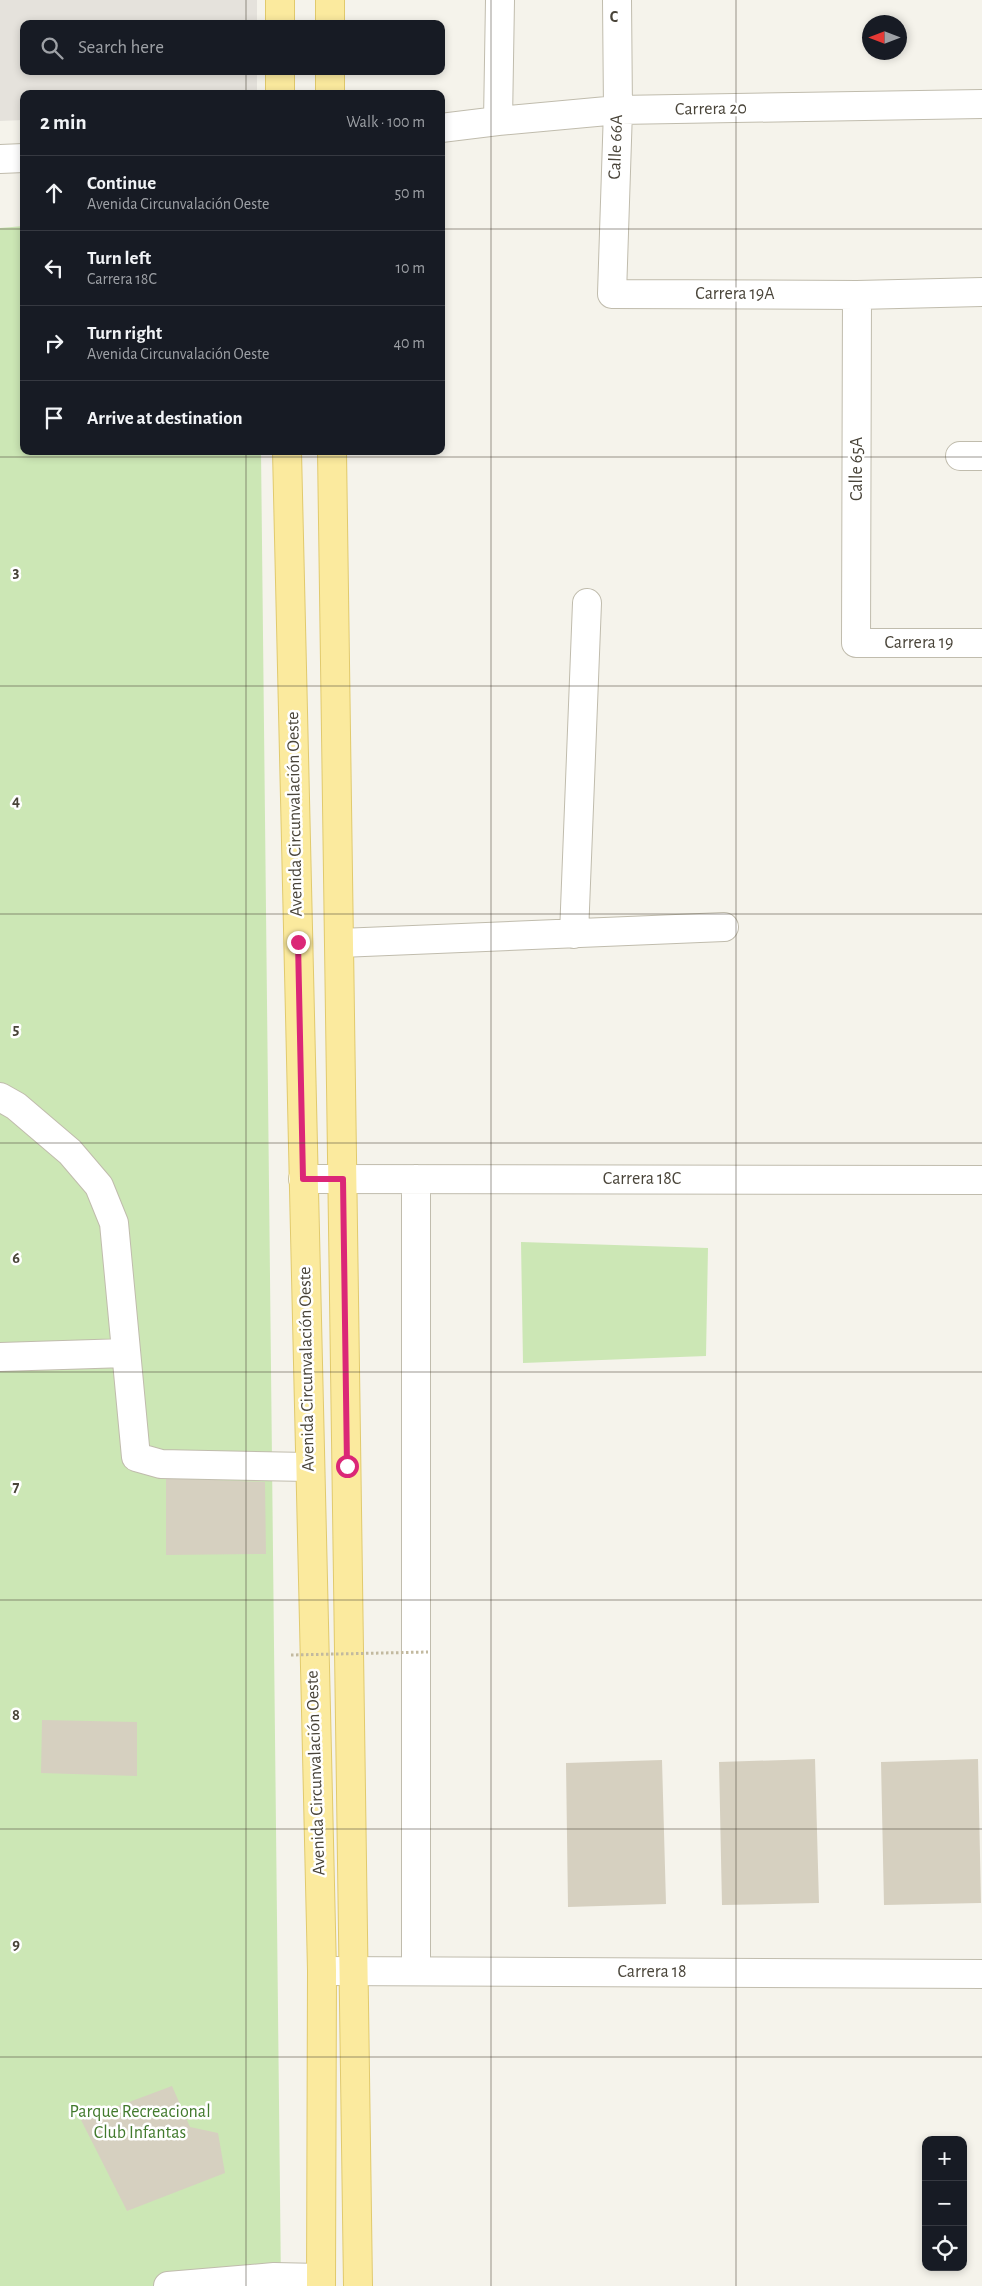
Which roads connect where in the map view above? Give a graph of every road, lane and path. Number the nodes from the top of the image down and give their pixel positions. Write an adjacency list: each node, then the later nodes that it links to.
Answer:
1 (280, 0): 5 (main road)
2 (330, 0): 6 (main road)
3 (500, 0): 13 (street)
4 (616, 0): 12 (street, Calle 66A)
5 (280, 20)
6 (330, 20)
7 (280, 75): 9 (main road)
8 (330, 75): 10 (main road)
9 (280, 90)
10 (330, 90)
11 (982, 104): 12 (street, Carrera 20)
12 (618, 110): 13 (street, Carrera 20); 18 (street, Calle 66A)
13 (498, 121): 14 (street, Carrera 20)
14 (445, 128)
15 (20, 158): 16 (street)
16 (0, 159)
17 (982, 292): 19 (street, Carrera 19A)
18 (612, 294): 19 (street, Carrera 19A)
19 (857, 295): 24 (street, Calle 65A)
20 (287, 455): 29 (main road, Avenida Circunvalación Oeste)
21 (332, 455): 27 (main road, Avenida Circunvalación Oeste)
22 (587, 603): 26 (street)
23 (982, 643): 24 (street, Carrera 19)
24 (856, 644)
25 (724, 927): 26 (street)
26 (574, 934): 27 (street)
27 (340, 943): 30 (main road, Avenida Circunvalación Oeste)
28 (0, 1097): 33 (street)
29 (303, 1179): 30 (street, Carrera 18C); 35 (main road, Avenida Circunvalación Oeste)
30 (343, 1179): 31 (street, Carrera 18C); 39 (main road, Avenida Circunvalación Oeste)
31 (416, 1179): 32 (street, Carrera 18C); 40 (street)
32 (982, 1180)
33 (126, 1353): 34 (street); 35 (street)
34 (0, 1357)
35 (309, 1467): 38 (main road, Avenida Circunvalación Oeste)
36 (428, 1652): 37 (path, bridge)
37 (291, 1655)
38 (322, 1971): 39 (street, Carrera 18); 42 (main road, Avenida Circunvalación Oeste)
39 (354, 1971): 40 (street, Carrera 18); 44 (main road, Avenida Circunvalación Oeste)
40 (416, 1971): 41 (street, Carrera 18)
41 (982, 1974)
42 (320, 2282): 43 (street)
43 (168, 2286)
44 (358, 2286)

